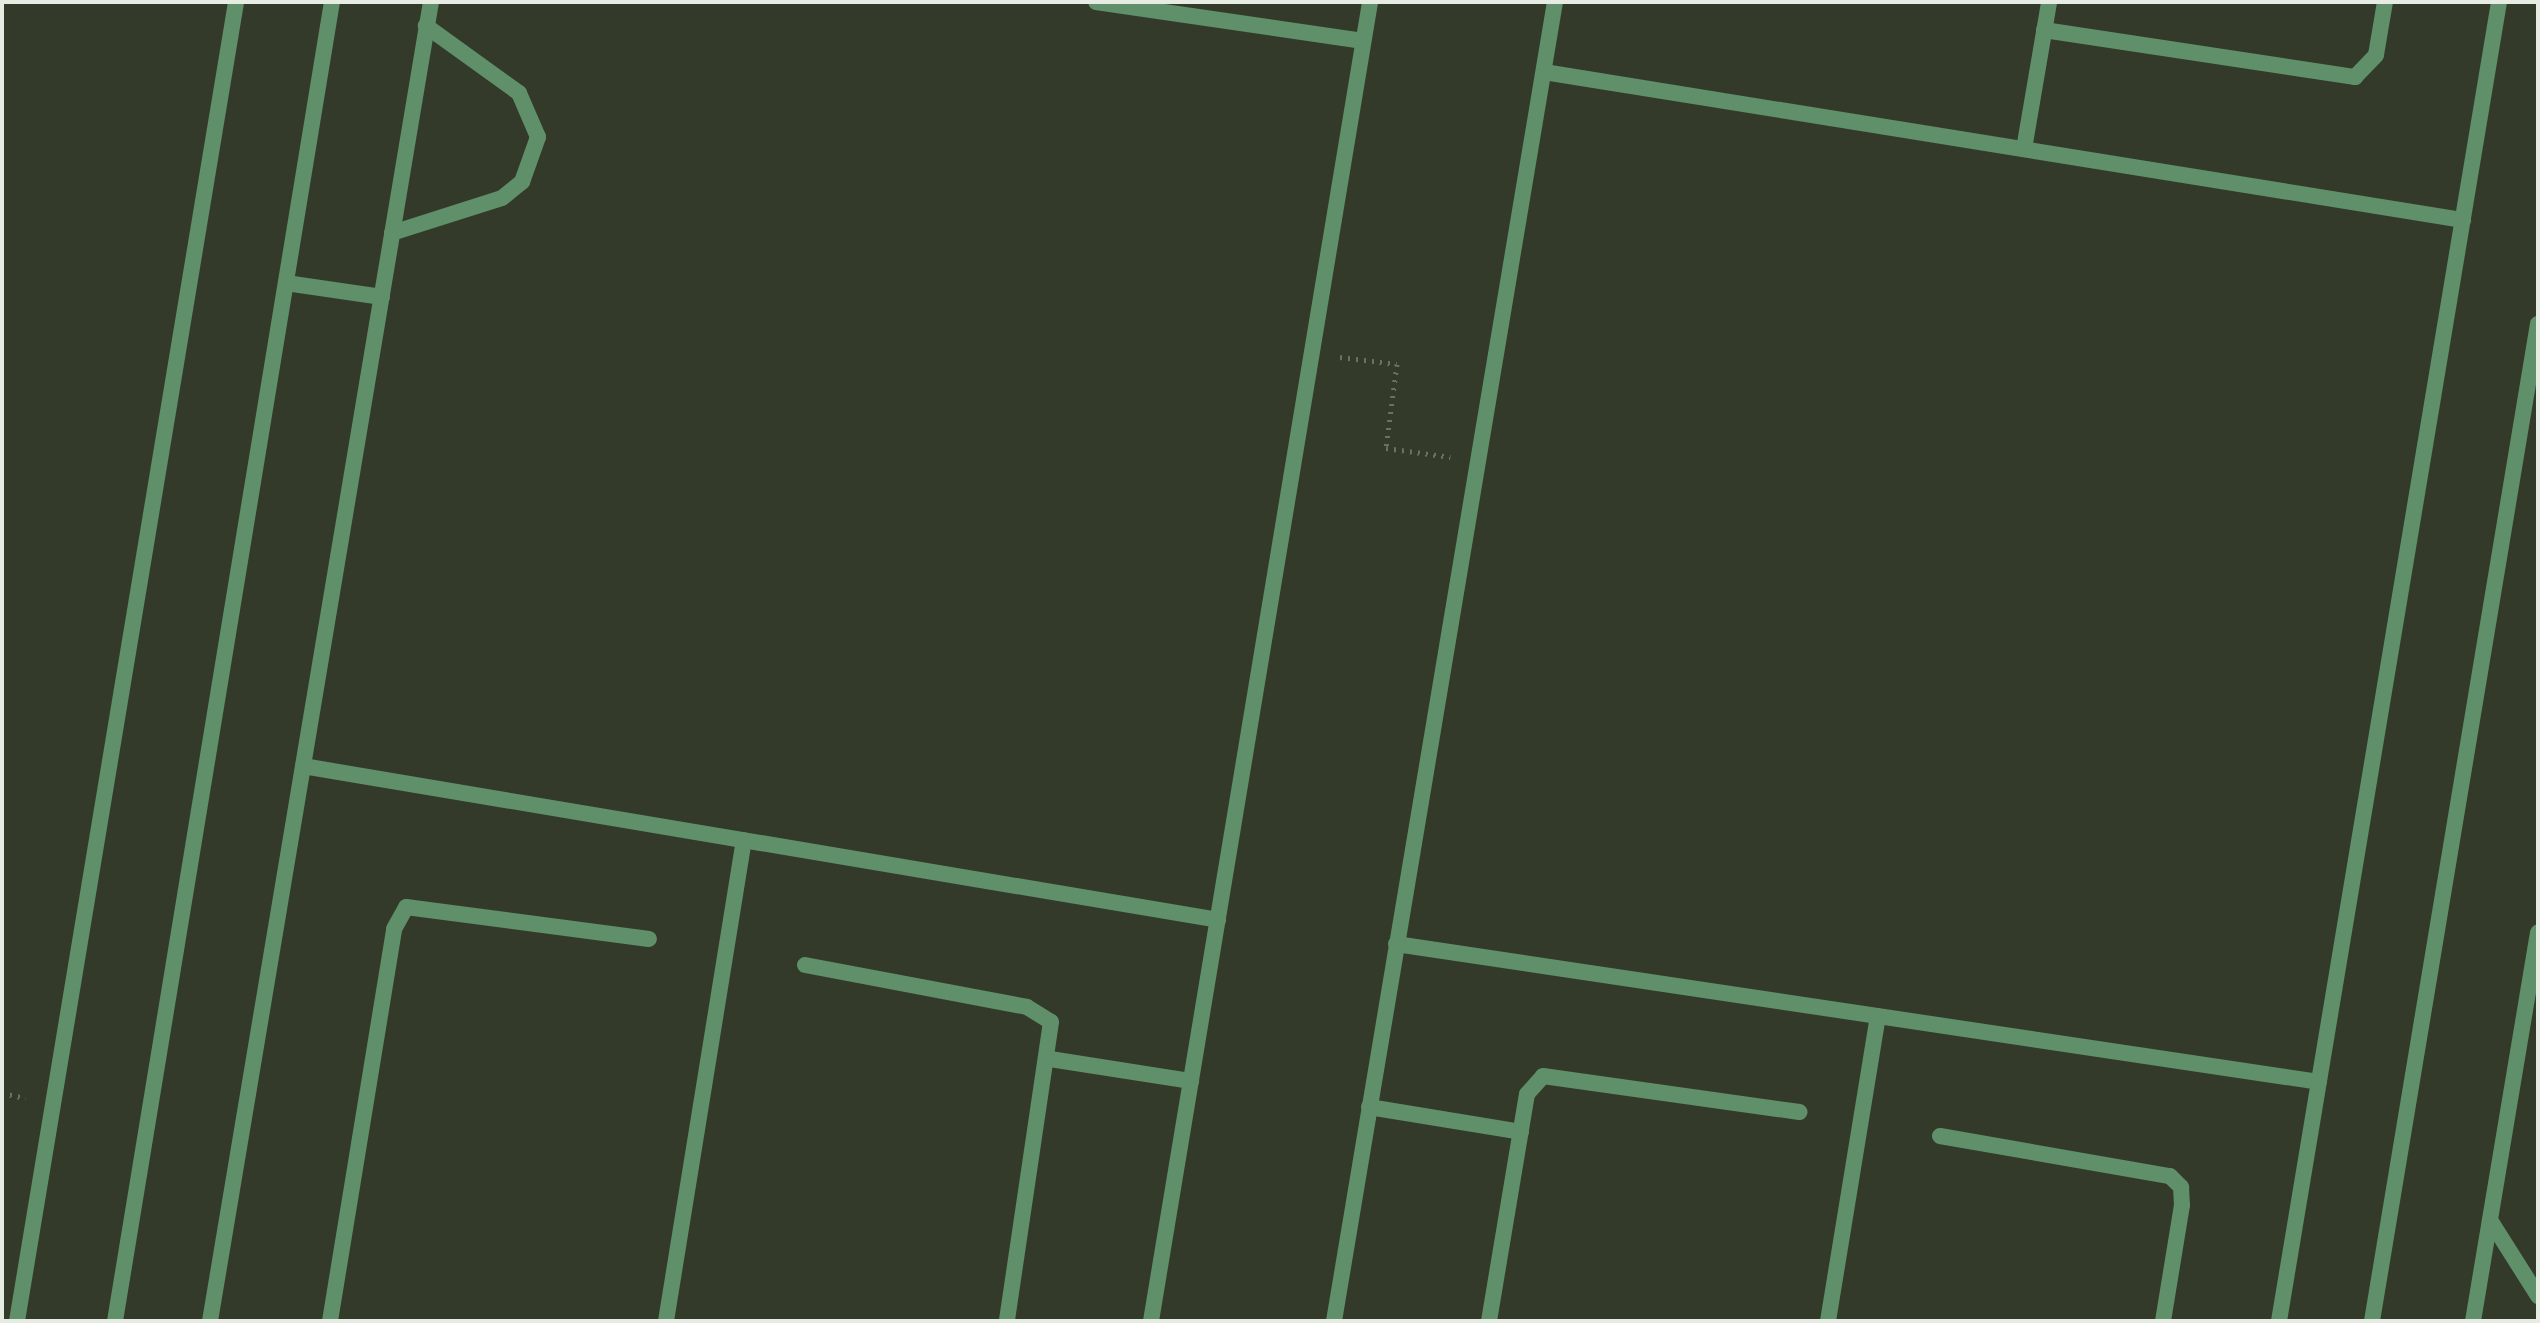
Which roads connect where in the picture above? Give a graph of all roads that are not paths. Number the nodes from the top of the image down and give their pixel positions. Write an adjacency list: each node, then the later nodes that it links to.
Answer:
1 (236, 2): 37 (street)
2 (332, 2): 17 (street)
3 (431, 2): 10 (street)
4 (1096, 2): 12 (street)
5 (1370, 2): 12 (street)
6 (1555, 2): 13 (street)
7 (2049, 2): 11 (street)
8 (2385, 2): 11 (street)
9 (2499, 2): 15 (street)
10 (426, 26): 16 (street); 16 (street)
11 (2044, 30): 14 (street)
12 (1363, 41): 22 (street)
13 (1544, 72): 14 (street); 25 (street)
14 (2024, 149): 15 (street)
15 (2463, 220): 30 (street)
16 (392, 233): 18 (street)
17 (286, 283): 18 (street); 38 (street)
18 (382, 297): 20 (street)
19 (2538, 324): 49 (street)
20 (303, 766): 21 (street); 39 (street)
21 (744, 840): 22 (street); 41 (street)
22 (1218, 920): 29 (street)
23 (2538, 932): 35 (street)
24 (649, 939): 40 (street)
25 (1396, 944): 27 (street); 31 (street)
26 (805, 965): 28 (street)
27 (1878, 1016): 30 (street); 46 (street)
28 (1050, 1059): 29 (street); 42 (street)
29 (1191, 1081): 43 (street)
30 (2319, 1082): 48 (street)
31 (1369, 1107): 33 (street); 44 (street)
32 (1799, 1112): 33 (street)
33 (1521, 1132): 45 (street)
34 (1940, 1136): 47 (street)
35 (2490, 1220): 36 (street); 50 (street)
36 (2538, 1296)
37 (17, 1321)
38 (115, 1321)
39 (210, 1321)
40 (330, 1321)
41 (666, 1321)
42 (1007, 1321)
43 (1151, 1321)
44 (1334, 1321)
45 (1489, 1321)
46 (1828, 1321)
47 (2163, 1321)
48 (2279, 1321)
49 (2372, 1321)
50 (2473, 1321)

